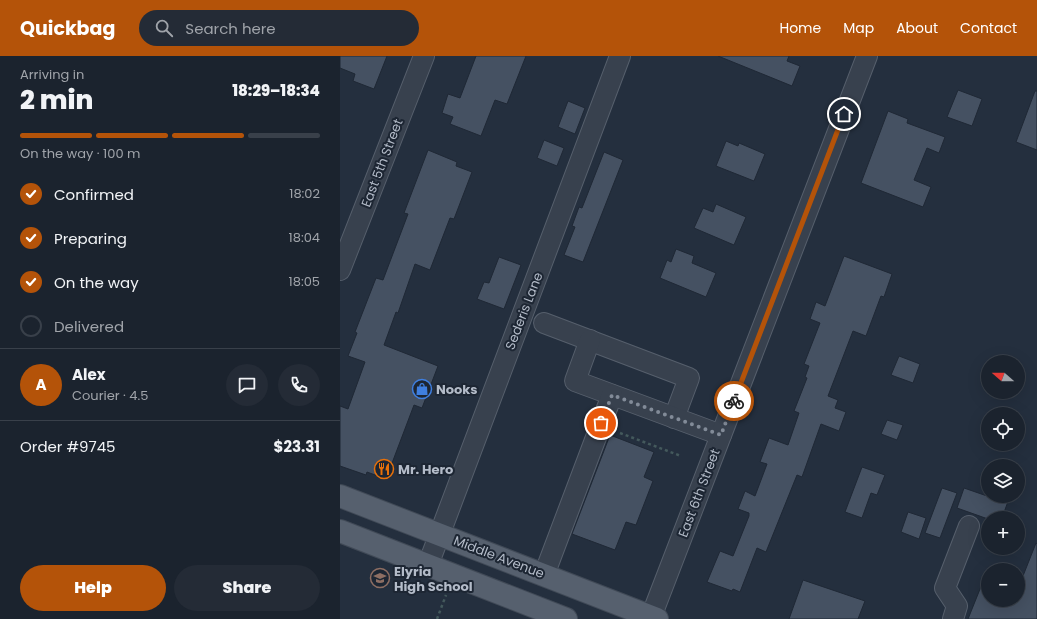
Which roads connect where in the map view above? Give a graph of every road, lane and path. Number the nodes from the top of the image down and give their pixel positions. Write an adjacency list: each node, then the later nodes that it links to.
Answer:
1 (424, 56): 4 (street, East 5th Street)
2 (620, 56): 15 (street, Sederis Lane)
3 (867, 56): 10 (street, East 6th Street)
4 (340, 270)
5 (544, 323): 6 (street)
6 (590, 340): 7 (street); 8 (street)
7 (612, 395): 8 (street); 17 (street)
8 (674, 418): 10 (street)
9 (617, 432): 11 (path)
10 (721, 435): 19 (street, East 6th Street)
11 (681, 456)
12 (340, 496): 15 (main road, Middle Avenue)
13 (969, 526): 22 (street)
14 (340, 531): 16 (main road)
15 (440, 534): 16 (street, Sederis Lane); 17 (main road, Middle Avenue)
16 (428, 565): 21 (main road)
17 (544, 575): 19 (main road, Middle Avenue)
18 (446, 595): 20 (path)
19 (654, 618)
20 (437, 619)
21 (566, 619)
22 (952, 619)

